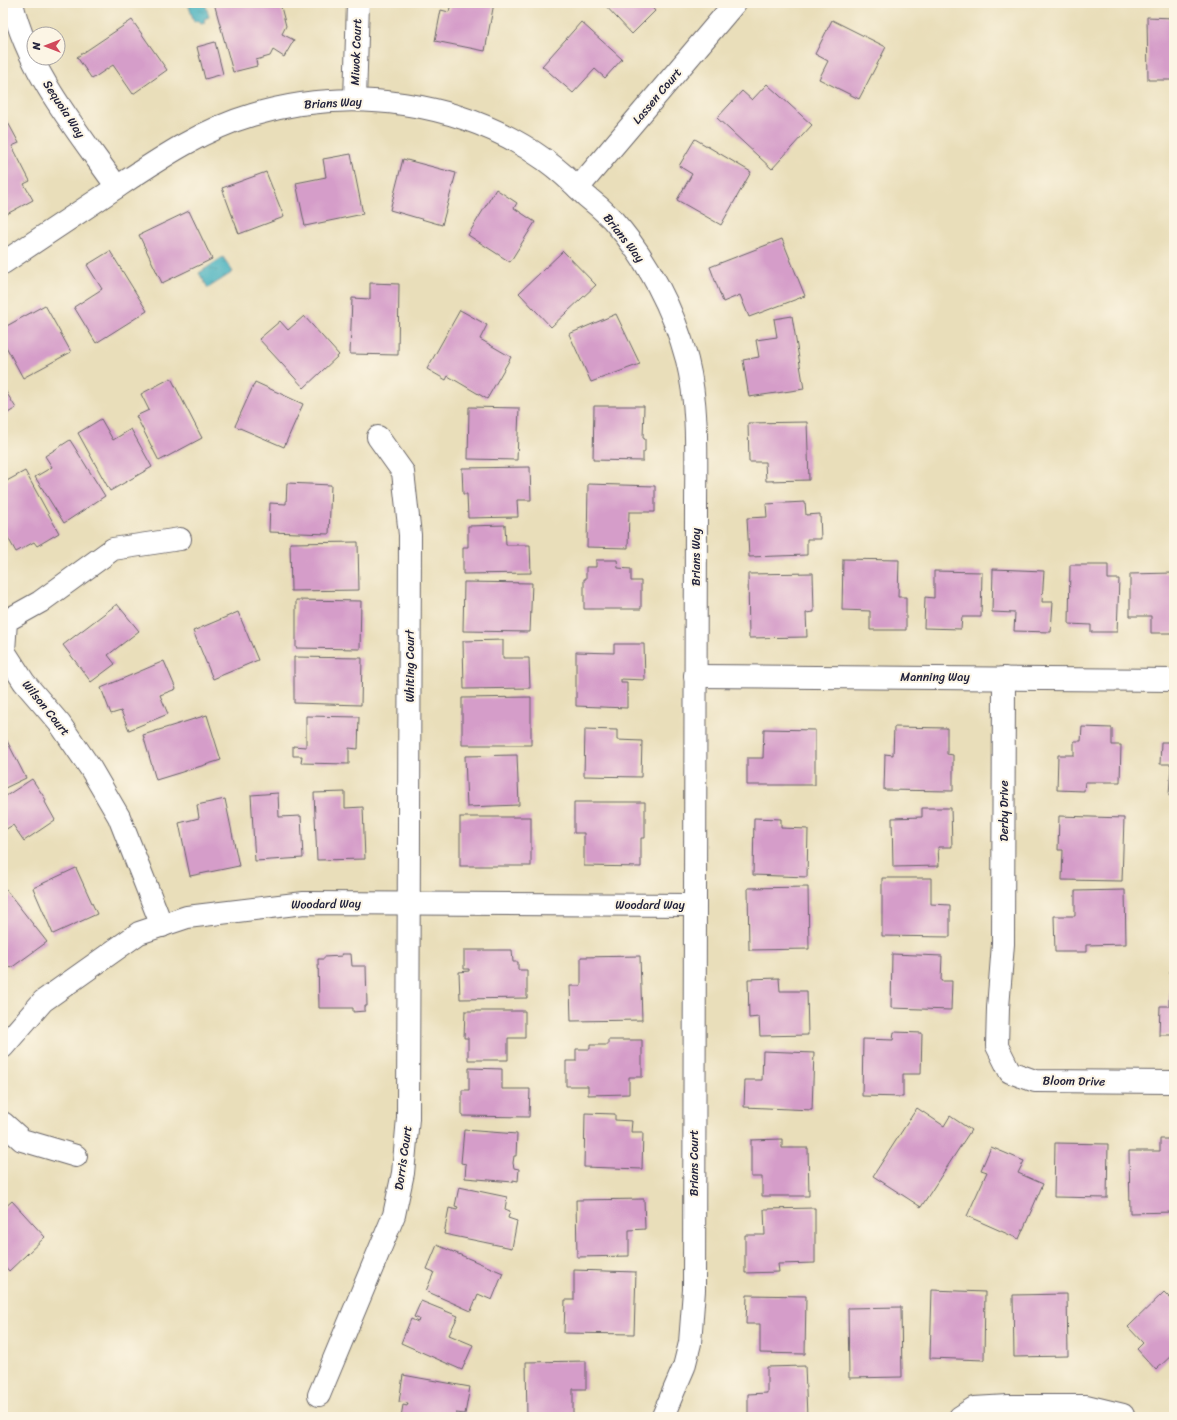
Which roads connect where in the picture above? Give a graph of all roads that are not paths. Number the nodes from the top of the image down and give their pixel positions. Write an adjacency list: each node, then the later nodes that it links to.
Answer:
1 (12, 3): 5 (street, Sequoia Way)
2 (358, 3): 4 (street, Miwok Court)
3 (735, 3): 6 (street, Lassen Court)
4 (355, 100): 5 (street, Brians Way); 6 (street, Brians Way)
5 (117, 187): 7 (street, Brians Way)
6 (578, 188): 10 (street, Brians Way)
7 (3, 263)
8 (378, 436): 13 (street, Whiting Court)
9 (180, 539): 15 (street, Wilson Court)
10 (695, 676): 11 (street, Manning Way); 14 (street, Brians Way)
11 (1004, 678): 12 (street, Manning Way); 16 (street, Derby Drive)
12 (1174, 680)
13 (410, 904): 14 (street, Woodard Way); 15 (street, Woodard Way); 21 (street, Dorris Court)
14 (695, 905): 22 (street, Brians Court)
15 (162, 926): 17 (street, Woodard Way)
16 (1003, 944): 18 (street, Bloom Drive)
17 (3, 1047)
18 (1174, 1082)
19 (3, 1123): 20 (street)
20 (76, 1156)
21 (319, 1395)
22 (663, 1416)
23 (960, 1417): 24 (street)
24 (1123, 1417)

